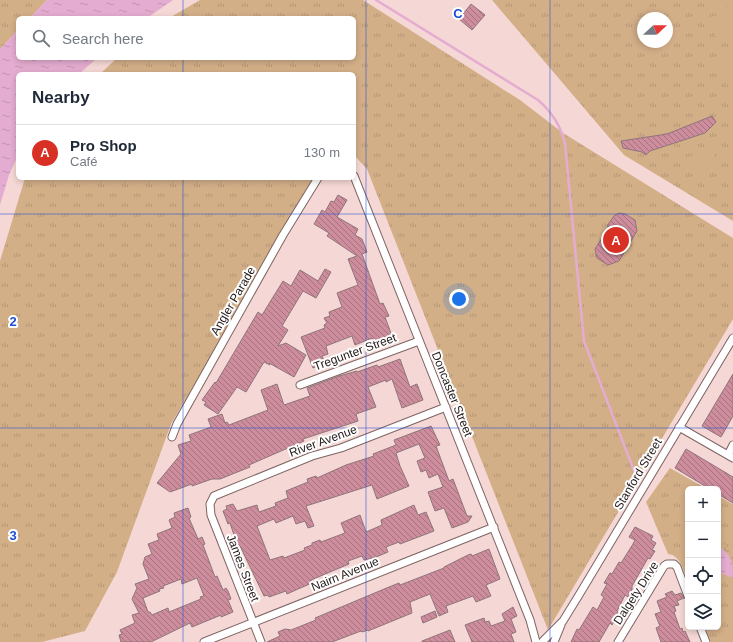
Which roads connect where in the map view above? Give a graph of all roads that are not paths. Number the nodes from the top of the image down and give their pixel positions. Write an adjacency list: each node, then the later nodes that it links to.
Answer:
1 (317, 180): 8 (street, Angler Parade)
2 (356, 180): 4 (street, Doncaster Street)
3 (733, 338): 7 (street, Stanford Street)
4 (419, 341): 5 (street, Tregunter Street); 6 (street, Doncaster Street)
5 (300, 385)
6 (446, 407): 11 (street, River Avenue); 12 (street, Doncaster Street)
7 (680, 427): 10 (street); 14 (street, Stanford Street)
8 (172, 437)
9 (733, 445): 10 (street)
10 (730, 456)
11 (211, 500): 15 (street, James Street)
12 (494, 527): 15 (street, Nairn Avenue); 19 (street, Doncaster Street)
13 (687, 594): 21 (street, Dalgety Drive)
14 (563, 621): 19 (street, Stanford Street); 20 (street, Stanford Street)
15 (253, 622): 17 (street, Nairn Avenue); 18 (street, James Street)
16 (701, 630): 22 (street)
17 (204, 642)
18 (261, 642)
19 (541, 642)
20 (554, 642)
21 (618, 642)
22 (706, 642)

